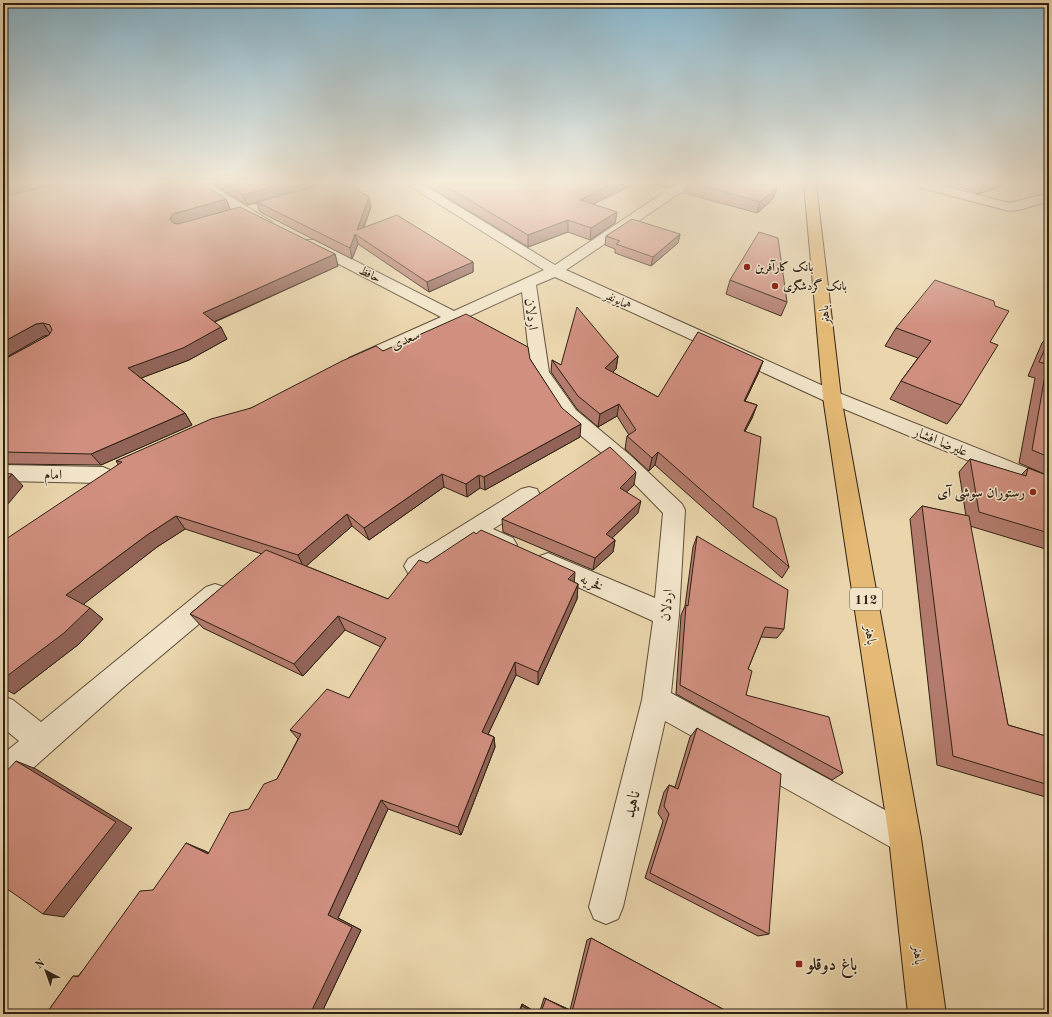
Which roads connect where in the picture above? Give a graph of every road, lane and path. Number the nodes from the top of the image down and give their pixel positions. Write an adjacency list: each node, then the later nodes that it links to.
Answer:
1 (490, 231): 5 (street, همایونفر)
2 (614, 231): 5 (street, سعدی)
3 (815, 231): 9 (main road, باهنر / 112)
4 (298, 238): 7 (street, حافظ)
5 (555, 271): 6 (street, سعدی); 9 (street, همایونفر)
6 (528, 283): 7 (street, سعدی); 17 (street, اردلان)
7 (454, 317): 8 (street, سعدی)
8 (340, 369)
9 (832, 397): 11 (street, علیرضا افشار); 22 (main road, باهنر / 112)
10 (3, 473): 12 (street, امام)
11 (1049, 486)
12 (78, 493)
13 (529, 495): 14 (street)
14 (473, 530): 15 (street); 17 (street, فخریه)
15 (416, 566)
16 (235, 578): 20 (street)
17 (666, 615): 18 (street, اردلان)
18 (656, 700): 22 (street); 23 (street, ناهید)
19 (3, 710): 20 (street)
20 (41, 741): 21 (street)
21 (3, 774)
22 (905, 838): 24 (main road, باهنر / 112)
23 (606, 908)
24 (927, 1014)

